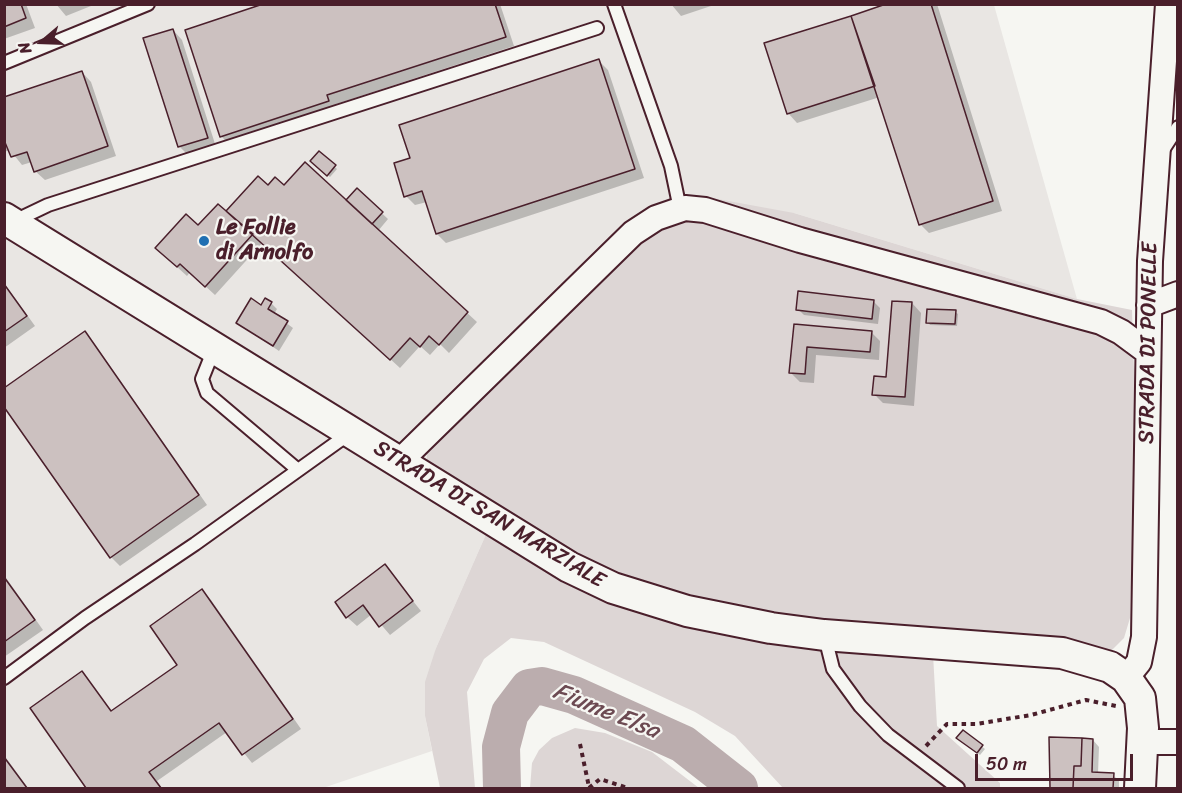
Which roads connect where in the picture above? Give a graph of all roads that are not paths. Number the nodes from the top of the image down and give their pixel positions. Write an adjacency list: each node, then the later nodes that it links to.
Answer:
1 (148, 4): 5 (lane)
2 (614, 4): 8 (lane)
3 (1168, 4): 7 (street, STRADA DI PONELLE)
4 (597, 28): 9 (lane)
5 (4, 63)
6 (1178, 127): 7 (lane)
7 (1156, 161): 11 (street, STRADA DI PONELLE)
8 (680, 209): 13 (street); 15 (street)
9 (8, 226): 12 (street, STRADA DI SAN MARZIALE)
10 (1178, 294): 11 (street)
11 (1149, 305): 13 (street, STRADA DI PONELLE)
12 (215, 348): 14 (street, STRADA DI SAN MARZIALE); 16 (lane)
13 (1148, 352): 19 (street, STRADA DI PONELLE)
14 (351, 433): 15 (street, STRADA DI SAN MARZIALE); 16 (lane)
15 (399, 462): 17 (street, STRADA DI SAN MARZIALE)
16 (298, 470): 18 (lane)
17 (825, 635): 19 (street, STRADA DI SAN MARZIALE); 22 (lane)
18 (4, 678)
19 (1126, 678): 20 (street)
20 (1143, 742): 21 (street); 23 (street)
21 (1178, 742)
22 (958, 789)
23 (1140, 789)

